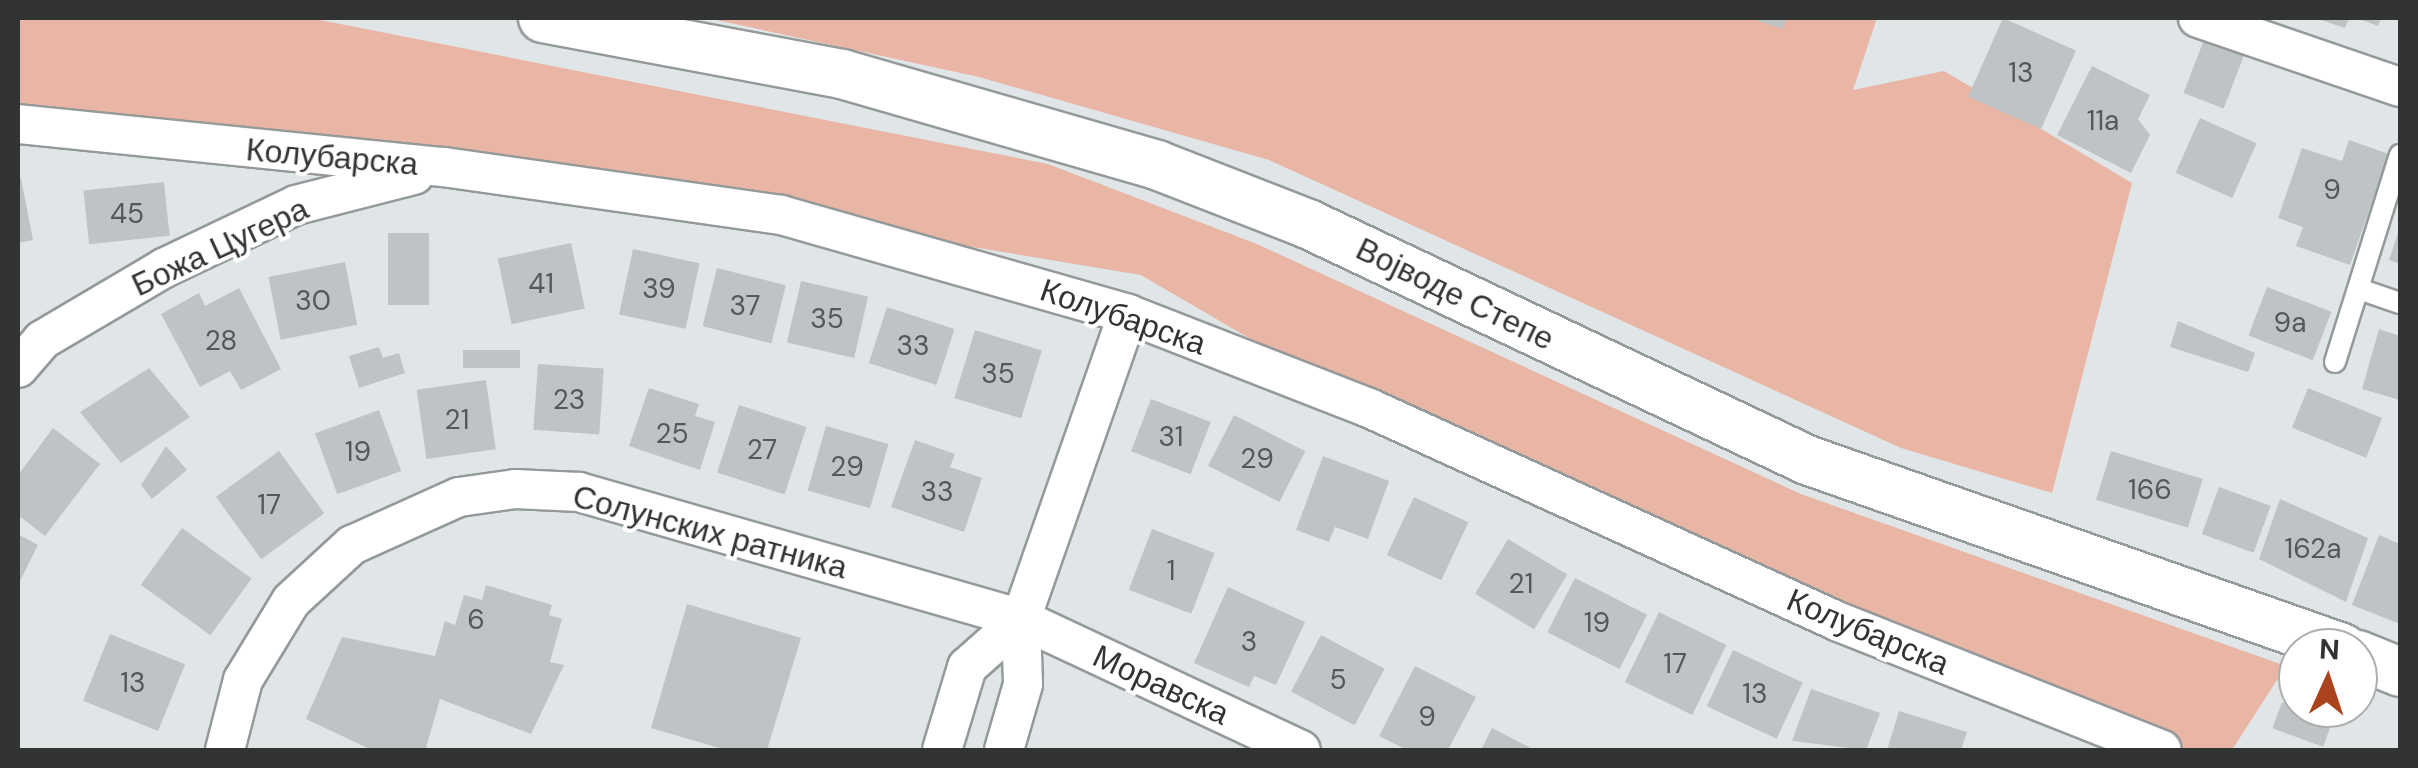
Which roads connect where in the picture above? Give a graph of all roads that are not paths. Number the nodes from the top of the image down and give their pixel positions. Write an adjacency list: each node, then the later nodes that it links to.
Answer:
1 (543, 18): 13 (street, Војводе Степе)
2 (2198, 18): 3 (street)
3 (2400, 87)
4 (18, 124): 6 (street, Колубарска)
5 (2400, 155): 7 (lane)
6 (444, 168): 9 (street, Колубарска); 11 (street, Божа Цугера)
7 (2359, 289): 8 (lane); 10 (lane)
8 (2400, 303)
9 (1128, 314): 12 (street); 18 (street, Колубарска)
10 (2335, 362)
11 (18, 368)
12 (1022, 619): 14 (street, Солунских ратника); 15 (street); 16 (street); 17 (street, Моравска)
13 (2285, 628)
14 (225, 750)
15 (942, 750)
16 (1004, 750)
17 (1302, 750)
18 (2162, 750)

